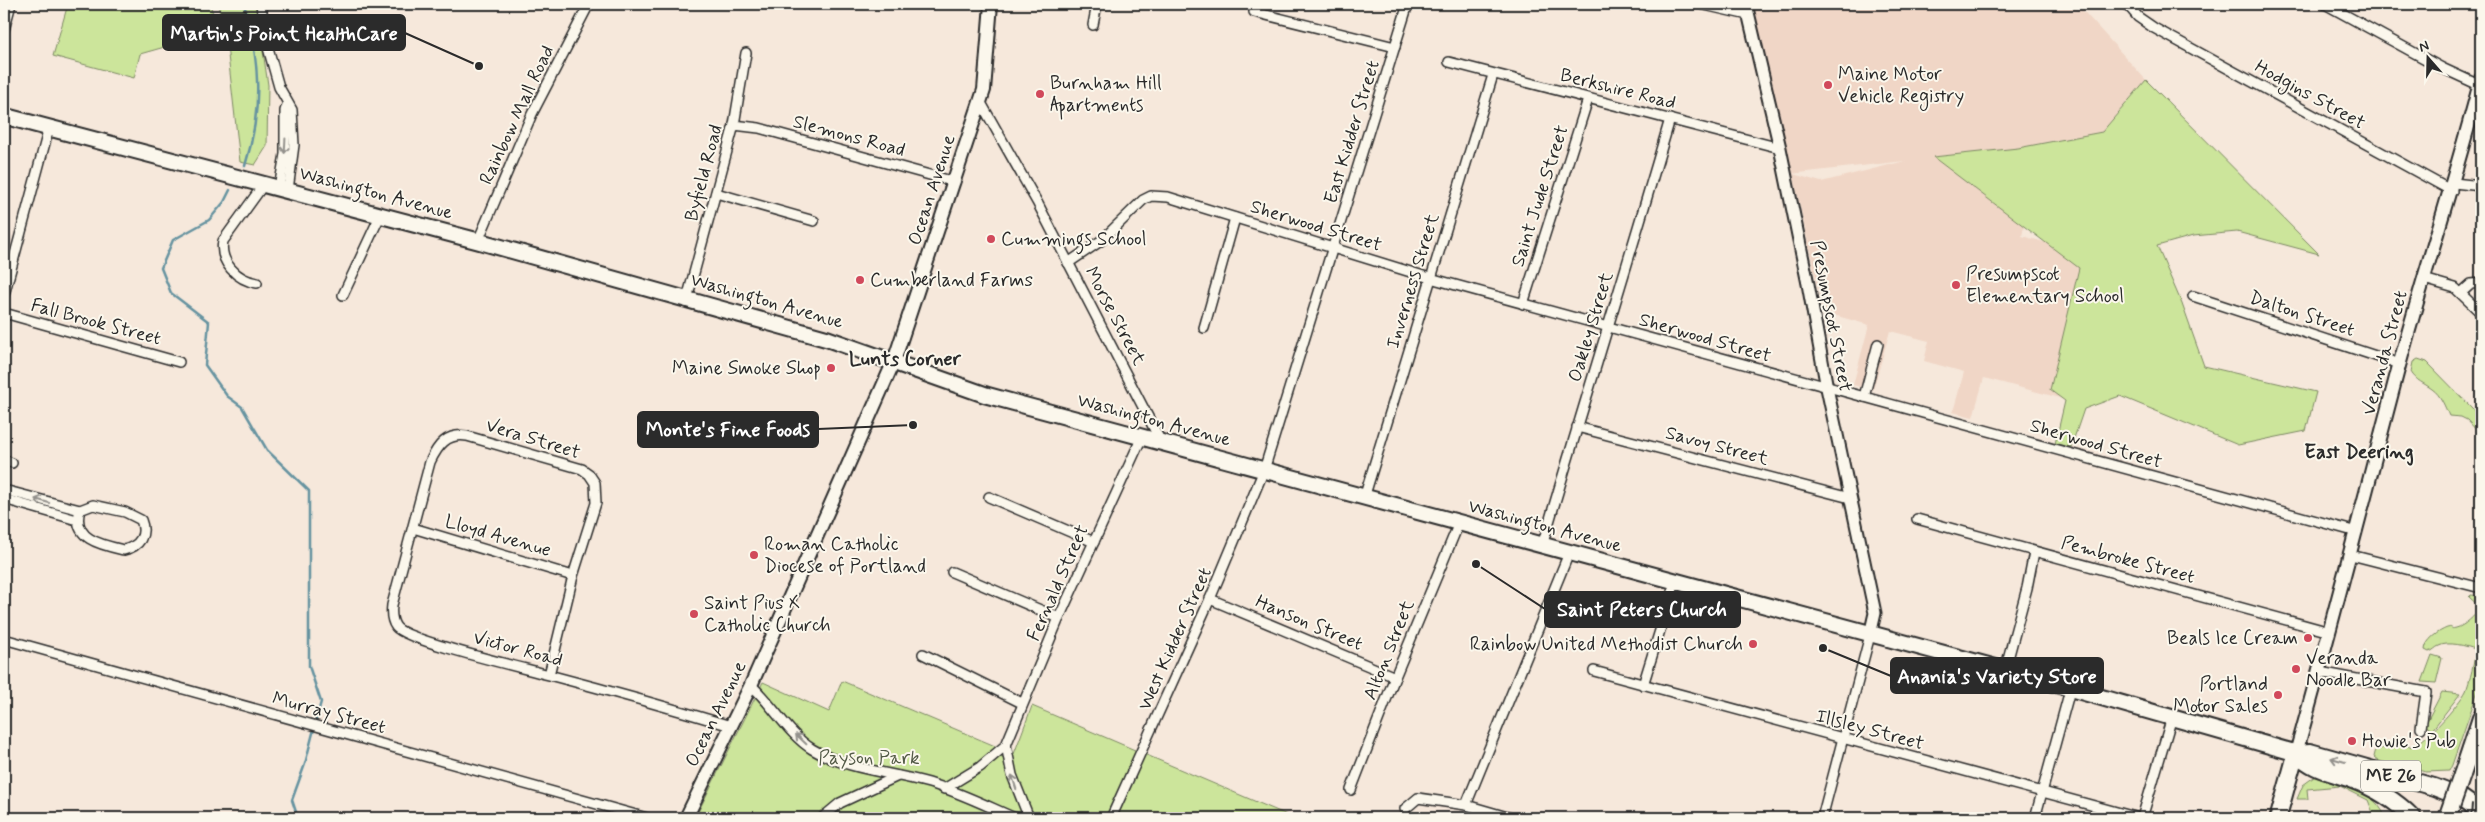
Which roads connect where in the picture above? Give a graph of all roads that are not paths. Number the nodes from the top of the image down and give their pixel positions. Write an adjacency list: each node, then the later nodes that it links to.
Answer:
1 (11, 4): 13 (street)
2 (261, 4): 30 (street)
3 (589, 4): 35 (street, Rainbow Mall Road)
4 (991, 4): 20 (main road, Ocean Avenue)
5 (1097, 4): 12 (street)
6 (1408, 4): 14 (street, East Kidder Street)
7 (1700, 4): 10 (street)
8 (2128, 4): 29 (street, Hodgins Street)
9 (2325, 4): 18 (street)
10 (1747, 10): 25 (street, Presumpscot Street)
11 (1254, 12): 14 (street)
12 (1094, 25)
13 (4, 30)
14 (1395, 47): 36 (street, East Kidder Street)
15 (746, 53): 23 (street, Byfield Road)
16 (1449, 62): 17 (street, Berkshire Road)
17 (1494, 74): 19 (street, Berkshire Road); 38 (street, Inverness Street)
18 (2481, 83): 29 (main road, Veranda Street)
19 (1588, 98): 22 (street, Berkshire Road); 47 (street, Saint Jude Street)
20 (980, 101): 26 (main road, Ocean Avenue); 37 (street, Morse Street)
21 (4, 116): 24 (main road, Washington Avenue / ME 26)
22 (1670, 119): 25 (street, Berkshire Road); 51 (street, Oakley Street)
23 (734, 125): 26 (street, Slemons Road); 31 (street, Byfield Road)
24 (48, 128): 27 (main road, Washington Avenue / ME 26); 43 (street, Fall Brook Street)
25 (1780, 148): 56 (street, Presumpscot Street)
26 (955, 182): 53 (main road, Ocean Avenue)
27 (264, 184): 30 (main road, Washington Avenue / ME 26); 40 (street)
28 (2481, 186): 29 (street)
29 (2453, 187): 39 (main road, Veranda Street)
30 (284, 189): 32 (main road, Washington Avenue / ME 26)
31 (716, 193): 34 (street); 46 (street, Byfield Road)
32 (380, 216): 35 (main road, Washington Avenue / ME 26); 44 (street)
33 (1235, 218): 36 (street, Sherwood Street); 37 (street, Sherwood Street); 50 (street)
34 (814, 221)
35 (478, 241): 46 (main road, Washington Avenue / ME 26)
36 (1333, 248): 38 (street, Sherwood Street); 61 (street, East Kidder Street)
37 (1068, 263): 60 (street, Morse Street)
38 (1430, 278): 47 (street, Sherwood Street); 64 (street, Inverness Street)
39 (2424, 279): 42 (street); 54 (main road, Veranda Street)
40 (257, 283)
41 (2481, 283): 42 (street)
42 (2461, 293): 49 (street)
43 (4, 294)
44 (343, 295)
45 (2193, 296): 54 (street, Dalton Street)
46 (687, 299): 53 (main road, Washington Avenue / ME 26)
47 (1524, 304): 51 (street, Sherwood Street)
48 (4, 313): 55 (street, Fall Brook Street)
49 (2481, 314)
50 (1204, 328)
51 (1609, 328): 56 (street, Sherwood Street); 58 (street, Oakley Street)
52 (1878, 344): 57 (street)
53 (894, 361): 59 (main road, Washington Avenue / ME 26); 93 (main road, Ocean Avenue)
54 (2401, 361): 72 (main road, Veranda Street)
55 (179, 362)
56 (1827, 388): 57 (street, Sherwood Street); 65 (street, Presumpscot Street)
57 (1864, 397): 72 (street, Sherwood Street)
58 (1577, 427): 65 (street, Savoy Street); 74 (street, Oakley Street)
59 (1142, 437): 60 (main road, Washington Avenue / ME 26); 73 (street, Fernald Street)
60 (1160, 442): 61 (main road, Washington Avenue / ME 26)
61 (1264, 470): 64 (main road, Washington Avenue / ME 26); 82 (street, West Kidder Street)
62 (4, 490): 67 (street, one-way to 62)
63 (989, 497): 73 (street)
64 (1364, 498): 70 (main road, Washington Avenue / ME 26)
65 (1850, 498): 85 (street, Presumpscot Street)
66 (4, 499): 69 (street)
67 (80, 510): 69 (street); 69 (street)
68 (1917, 519): 75 (street, Pembroke Street)
69 (77, 520)
70 (1459, 523): 74 (main road, Washington Avenue / ME 26); 92 (street, Alton Street)
71 (413, 528): 79 (street, Lloyd Avenue); 79 (street, Vera Street); 91 (street, Victor Road)
72 (2357, 532): 77 (main road, Veranda Street)
73 (1094, 542): 83 (street, Fernald Street)
74 (1542, 546): 76 (main road, Washington Avenue / ME 26)
75 (2034, 552): 84 (street, Pembroke Street); 88 (street)
76 (1569, 553): 80 (main road, Washington Avenue / ME 26); 109 (street)
77 (2351, 555): 81 (street); 84 (main road, Veranda Street)
78 (952, 572): 83 (street)
79 (573, 576): 91 (street, Vera Street)
80 (1675, 582): 85 (main road, Washington Avenue / ME 26); 94 (street)
81 (2481, 588)
82 (1210, 599): 92 (street, Hanson Street); 117 (street, West Kidder Street)
83 (1059, 618): 96 (street, Fernald Street)
84 (2330, 632): 90 (main road, Veranda Street)
85 (1870, 635): 88 (main road, Washington Avenue / ME 26); 101 (street)
86 (4, 639): 112 (street, Murray Street)
87 (923, 654): 96 (street)
88 (2005, 670): 95 (main road, Washington Avenue / ME 26)
89 (1594, 671): 94 (street, Illsley Street)
90 (2319, 672): 100 (street); 103 (main road, Veranda Street)
91 (549, 675): 99 (street, Victor Road)
92 (1395, 677): 106 (street, Alton Street)
93 (751, 685): 99 (main road, Ocean Avenue); 104 (street, one-way to 93)
94 (1643, 685): 101 (street, Illsley Street)
95 (2070, 690): 97 (main road, Washington Avenue / ME 26); 107 (street)
96 (1022, 703): 102 (street, Fernald Street)
97 (2172, 717): 103 (main road, Washington Avenue / ME 26); 121 (street)
98 (2481, 718): 124 (highway, bridge)
99 (731, 726): 113 (main road, Ocean Avenue)
100 (2421, 728)
101 (1844, 739): 107 (street, Illsley Street); 119 (street)
102 (1006, 744): 105 (street, Fernald Street); 116 (street, one-way to 102)
103 (2296, 753): 111 (highway, ME 26, one-way to 103); 122 (main road); 123 (highway, ME 26)
104 (898, 776): 105 (street); 114 (street)
105 (944, 789): 115 (street)
106 (1351, 790)
107 (2042, 793): 120 (street); 121 (street, Illsley Street)
108 (2481, 804): 125 (highway, bridge)
109 (1466, 805): 110 (street); 118 (street)
110 (1405, 809)
111 (2481, 812)
112 (647, 818)
113 (686, 818)
114 (822, 818)
115 (1015, 818)
116 (1029, 818)
117 (1111, 818)
118 (1511, 818)
119 (1822, 818)
120 (2035, 818)
121 (2140, 818)
122 (2278, 818)
123 (2413, 818)
124 (2447, 818)
125 (2480, 818)

